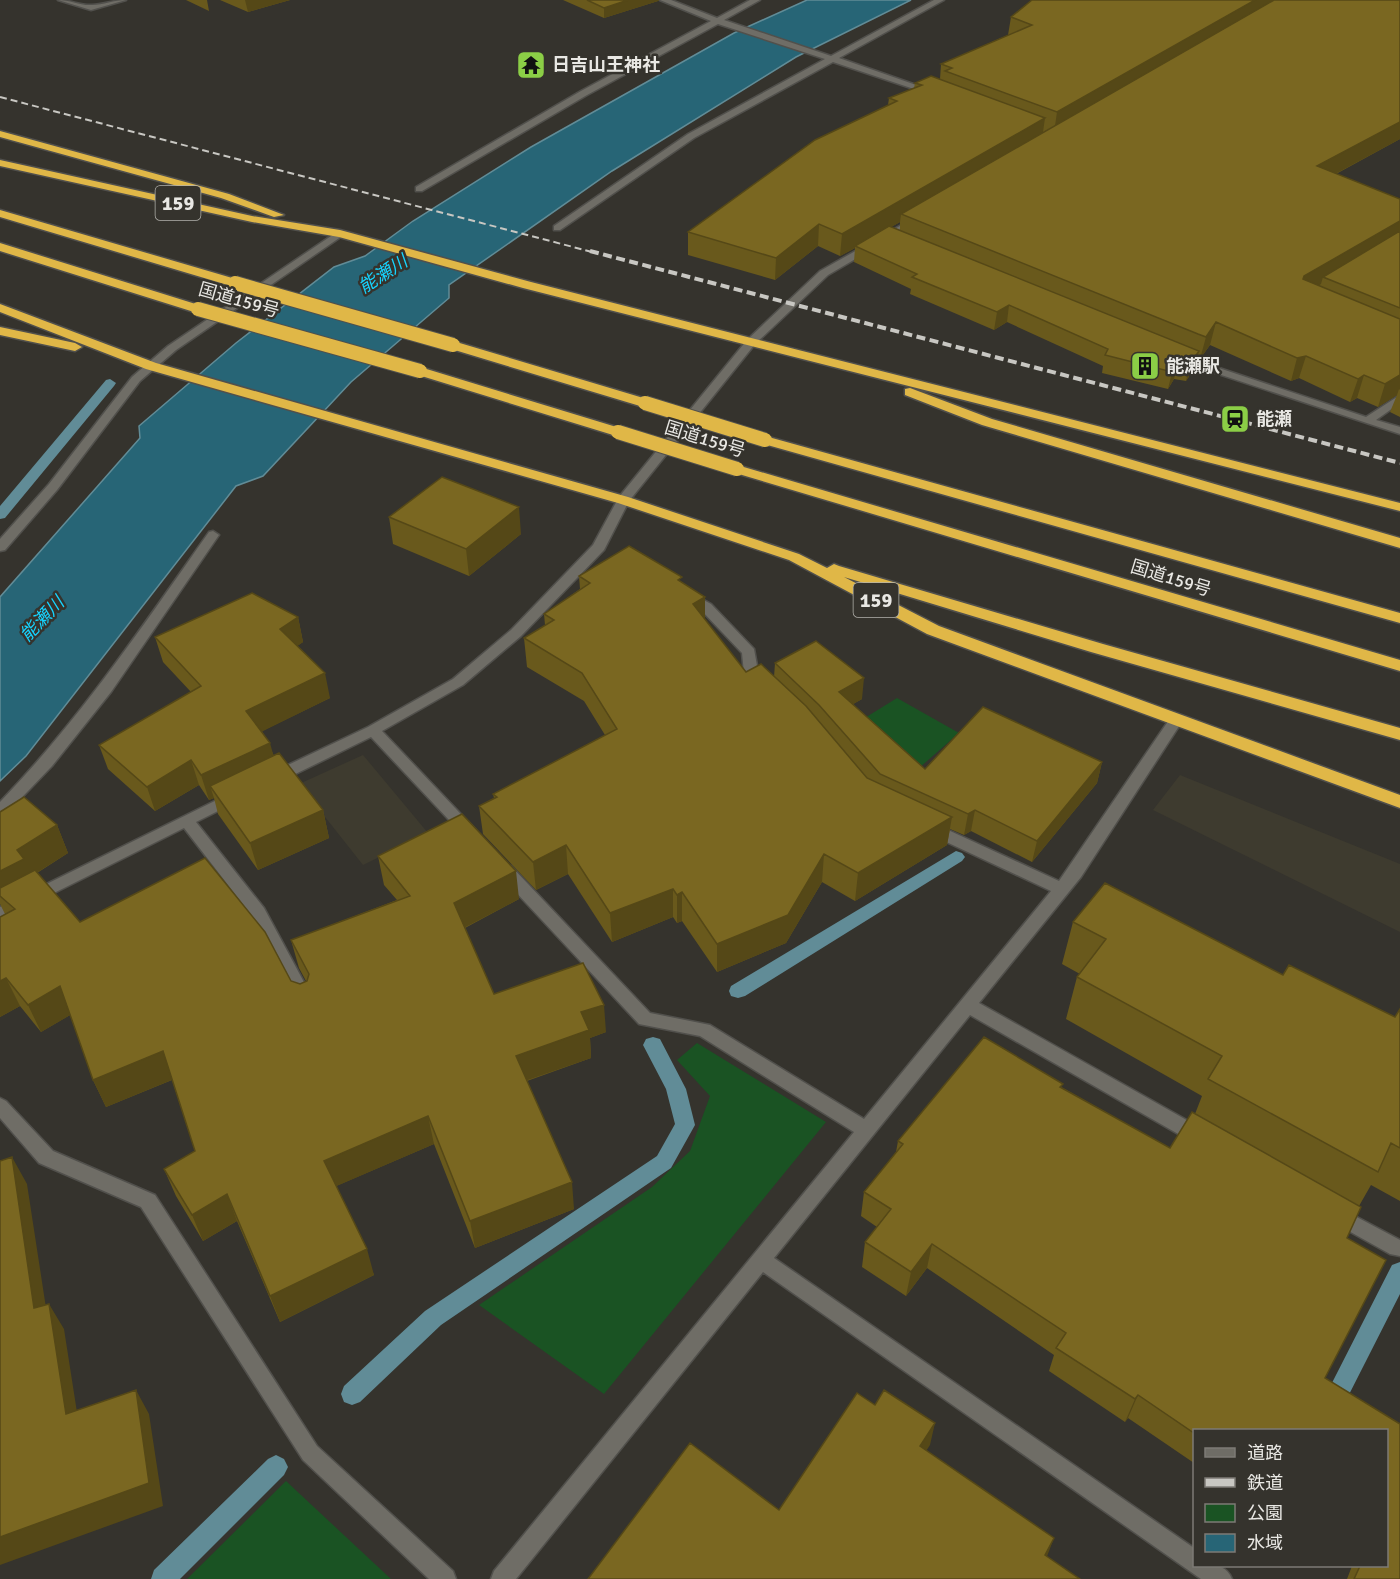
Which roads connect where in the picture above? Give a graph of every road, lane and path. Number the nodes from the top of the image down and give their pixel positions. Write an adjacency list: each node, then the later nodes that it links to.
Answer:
1 (62, 0): 2 (street)
2 (122, 0)
3 (664, 0): 6 (street)
4 (756, 0): 6 (street)
5 (940, 0): 7 (street)
6 (715, 20): 7 (street); 11 (street)
7 (830, 58): 8 (street); 14 (street)
8 (940, 95)
9 (0, 134): 15 (highway, 159)
10 (0, 163): 15 (highway, 159)
11 (419, 189)
12 (0, 213): 35 (highway, 国道159号, bridge)
13 (927, 214): 20 (street)
14 (557, 228)
15 (321, 230): 16 (highway, 159)
16 (340, 234): 20 (highway, 159); 24 (street)
17 (0, 247): 36 (highway, 国道159号, bridge)
18 (0, 308): 22 (highway, 159)
19 (0, 331): 22 (highway, 159)
20 (751, 342): 23 (highway, 159); 28 (street)
21 (1167, 352): 26 (street)
22 (129, 358): 24 (highway, 159)
23 (830, 362): 29 (highway, 159); 31 (highway, 159)
24 (156, 367): 28 (highway, 159); 32 (street)
25 (1400, 398): 26 (street)
26 (1367, 421): 27 (street)
27 (1400, 431)
28 (623, 500): 33 (highway, 159); 39 (street)
29 (1400, 507)
30 (213, 535): 42 (street)
31 (1400, 543)
32 (0, 547)
33 (794, 557): 38 (highway, 159); 40 (highway, 159)
34 (676, 588): 37 (street)
35 (1400, 618)
36 (1400, 666)
37 (777, 697)
38 (1176, 720): 41 (highway, 159); 45 (street)
39 (373, 730): 43 (street); 50 (street)
40 (1400, 734)
41 (1400, 802)
42 (0, 811)
43 (186, 820): 46 (street); 47 (street)
44 (913, 821): 45 (street)
45 (1062, 889): 48 (street)
46 (0, 914)
47 (307, 1003)
48 (968, 1005): 50 (street); 51 (street)
49 (0, 1106): 57 (street)
50 (868, 1131): 54 (street)
51 (1213, 1144)
52 (1325, 1208): 53 (street)
53 (1397, 1248)
54 (761, 1260): 55 (street); 58 (street)
55 (1193, 1560)
56 (1203, 1567): 59 (street)
57 (445, 1579)
58 (502, 1579)
59 (1221, 1579)

